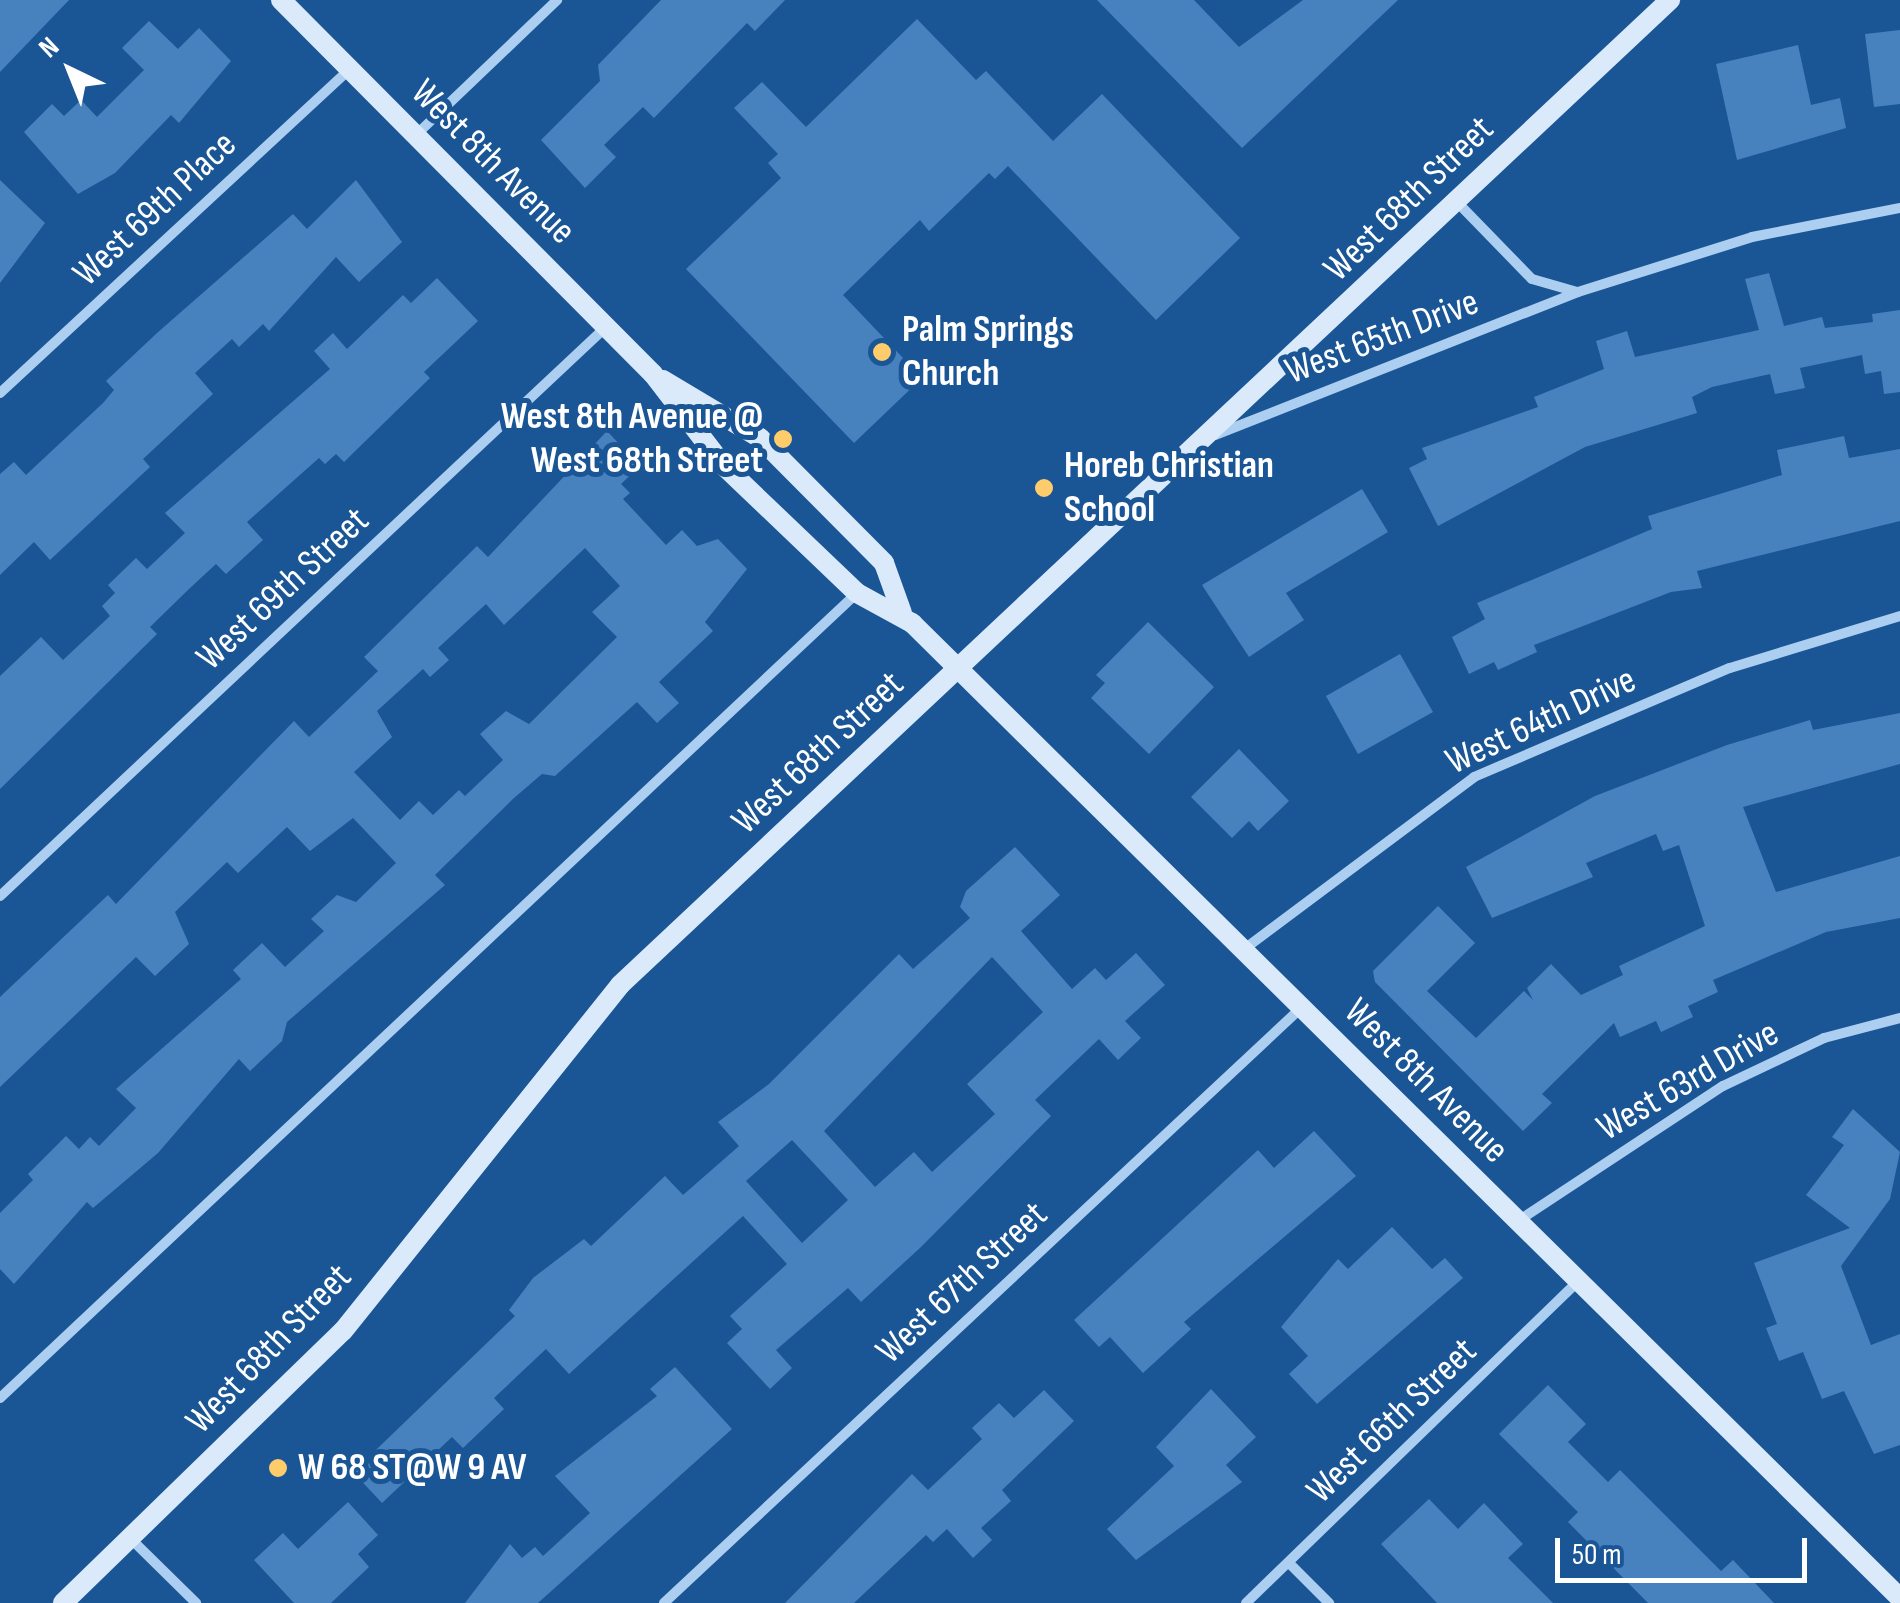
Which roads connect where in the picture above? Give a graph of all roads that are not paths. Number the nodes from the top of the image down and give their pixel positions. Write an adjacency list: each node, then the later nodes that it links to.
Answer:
1 (282, 0): 4 (street, West 8th Avenue)
2 (558, 0): 5 (street)
3 (1670, 0): 6 (street, West 68th Street)
4 (350, 68): 5 (street, West 8th Avenue); 11 (street, West 69th Place)
5 (418, 134): 9 (street, West 8th Avenue)
6 (1457, 202): 8 (street, West 65th Drive); 12 (street, West 68th Street)
7 (1900, 208): 8 (street, West 65th Drive)
8 (1578, 292): 12 (street, West 65th Drive)
9 (606, 326): 10 (street, West 8th Avenue); 17 (street, West 69th Street)
10 (653, 374): 13 (street, West 8th Avenue); 14 (street, West 8th Avenue)
11 (0, 393)
12 (1208, 438): 16 (street, West 68th Street)
13 (857, 593): 14 (street, West 8th Avenue); 23 (street)
14 (902, 613): 16 (street, West 8th Avenue)
15 (1900, 616): 18 (street, West 64th Drive)
16 (960, 670): 18 (street, West 8th Avenue); 24 (street, West 68th Street)
17 (0, 896)
18 (1243, 950): 19 (street, West 8th Avenue)
19 (1302, 1007): 21 (street, West 8th Avenue); 29 (street, West 67th Street)
20 (1900, 1018): 21 (street, West 63rd Drive)
21 (1518, 1221): 22 (street, West 8th Avenue)
22 (1578, 1281): 25 (street, West 66th Street); 26 (street, West 8th Avenue)
23 (0, 1398)
24 (132, 1540): 27 (street, West 68th Street); 28 (street)
25 (1290, 1563): 30 (street, West 66th Street); 31 (street)
26 (1900, 1598)
27 (63, 1603)
28 (196, 1603)
29 (664, 1603)
30 (1246, 1603)
31 (1329, 1603)

